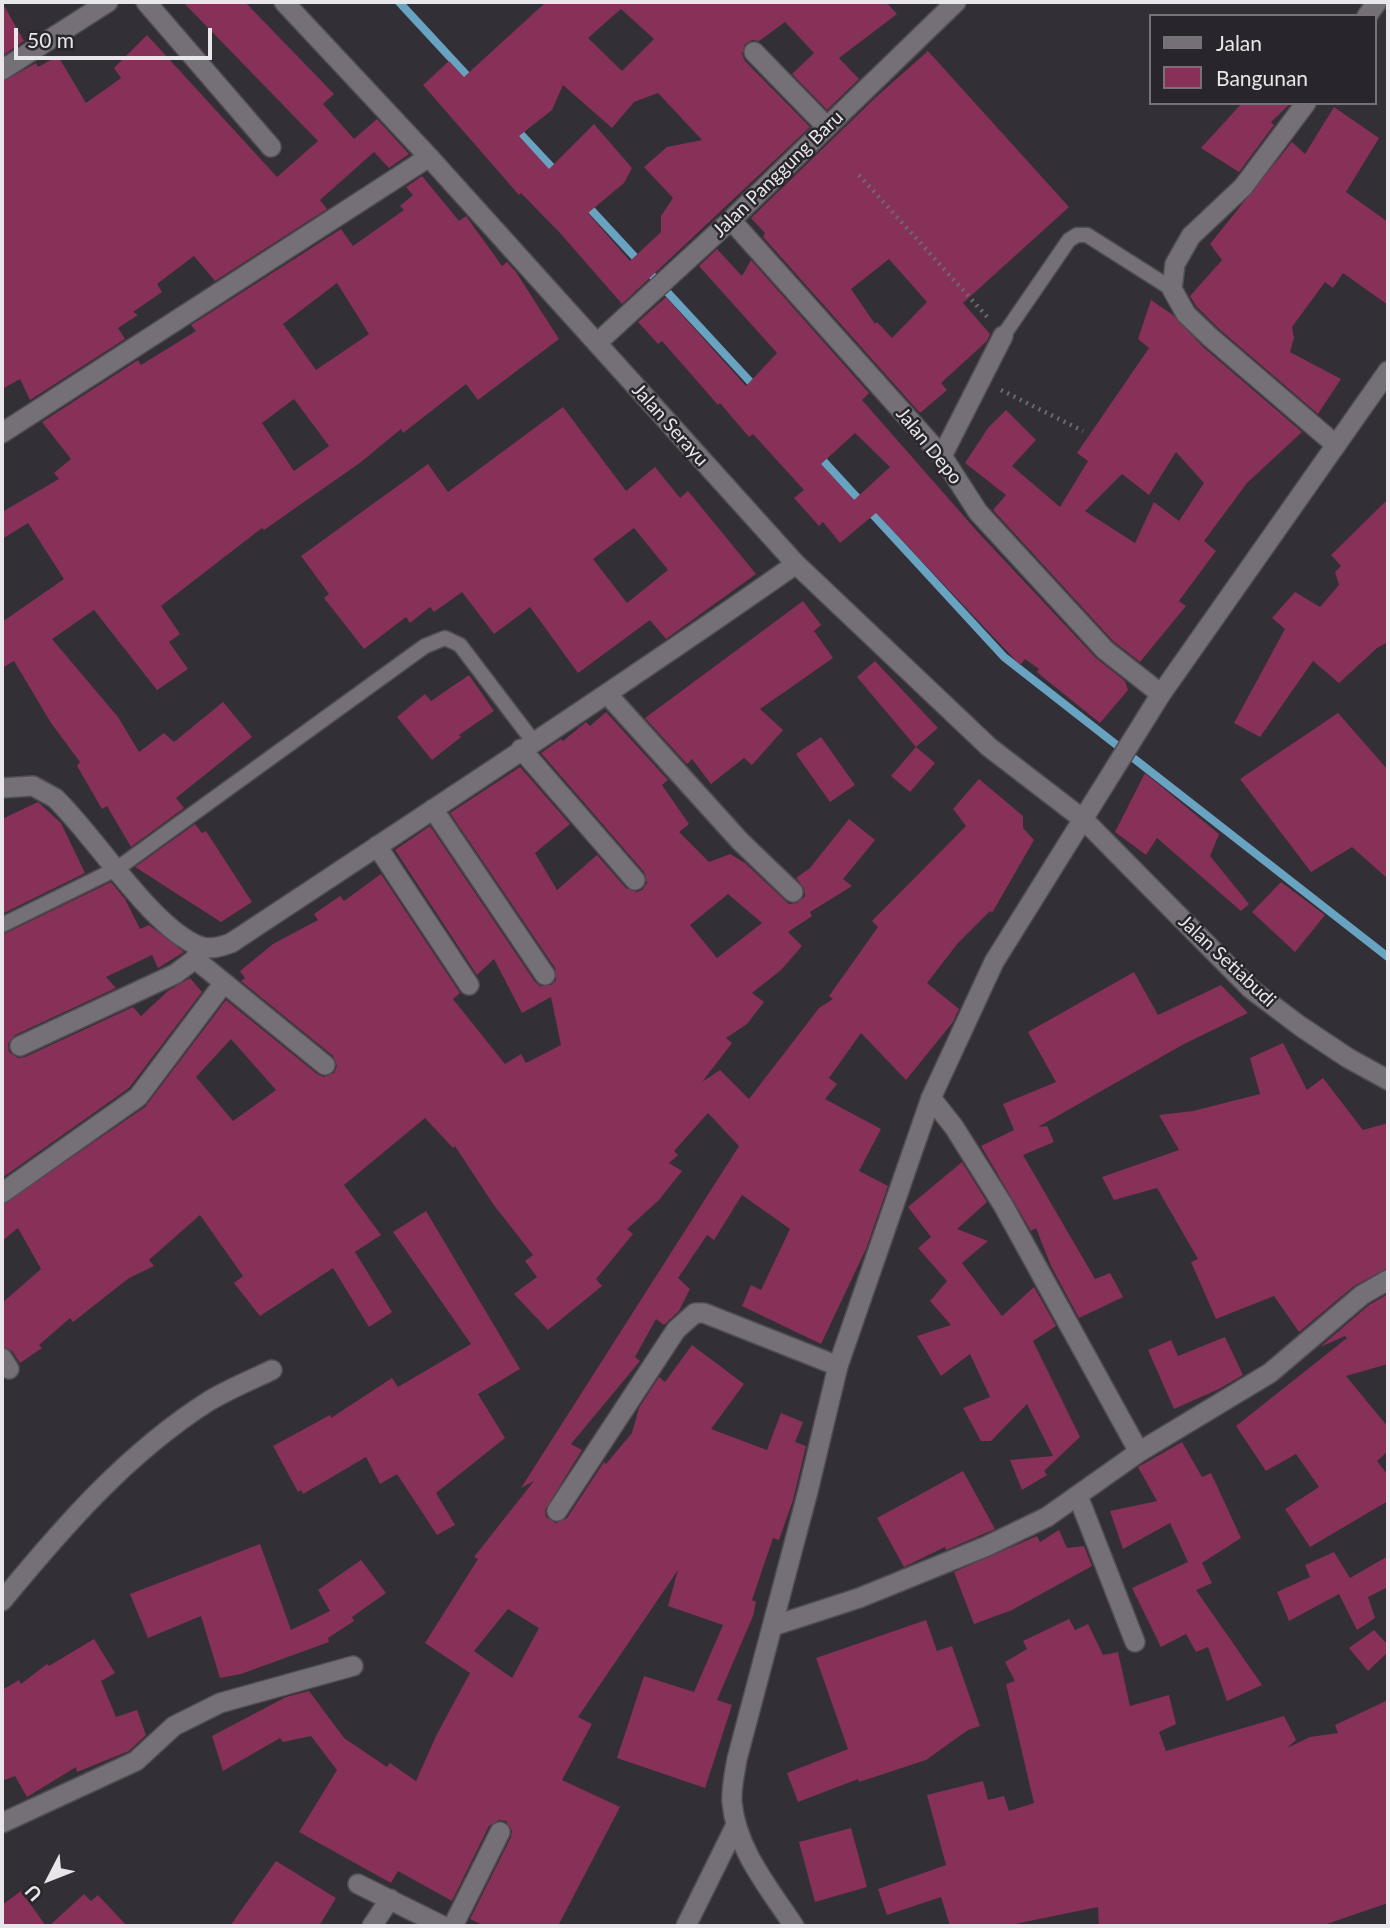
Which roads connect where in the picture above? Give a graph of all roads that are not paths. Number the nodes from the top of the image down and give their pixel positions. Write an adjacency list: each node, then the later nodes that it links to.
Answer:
1 (108, 2): 6 (street)
2 (146, 2): 9 (street)
3 (284, 2): 10 (street, Jalan Serayu)
4 (956, 2): 8 (street, Jalan Panggung Baru)
5 (754, 52): 8 (street)
6 (2, 70)
7 (1304, 105): 12 (street)
8 (827, 127): 11 (street, Jalan Panggung Baru)
9 (271, 147)
10 (429, 157): 14 (street, Jalan Serayu); 16 (street)
11 (731, 220): 14 (street, Jalan Panggung Baru); 18 (street, Jalan Depo)
12 (1172, 289): 13 (lane); 17 (street)
13 (1003, 336): 18 (street)
14 (597, 343): 19 (street, Jalan Serayu)
15 (1388, 371): 17 (street)
16 (2, 433)
17 (1336, 445): 20 (street)
18 (942, 456): 20 (street, Jalan Depo)
19 (796, 564): 21 (street); 25 (street, Jalan Serayu)
20 (1161, 694): 25 (street)
21 (608, 695): 22 (street); 29 (street)
22 (527, 745): 24 (street); 27 (lane); 28 (street)
23 (2, 788): 27 (street)
24 (433, 809): 26 (street); 32 (street)
25 (1084, 820): 37 (street, Jalan Setiabudi); 38 (street)
26 (377, 846): 31 (street); 34 (street)
27 (118, 868): 30 (lane); 31 (street)
28 (635, 880)
29 (793, 892)
30 (2, 925)
31 (197, 952): 33 (street); 35 (street)
32 (545, 975)
33 (223, 984): 36 (street); 39 (street)
34 (469, 985)
35 (20, 1046)
36 (326, 1065)
37 (1388, 1080)
38 (930, 1098): 41 (street); 43 (street)
39 (2, 1193)
40 (1388, 1280): 43 (street)
41 (838, 1366): 45 (street); 47 (street)
42 (272, 1370): 46 (street)
43 (1139, 1452): 44 (street)
44 (1078, 1496): 47 (street); 48 (street)
45 (557, 1511)
46 (2, 1601)
47 (773, 1626): 51 (street)
48 (1135, 1642)
49 (353, 1666): 50 (street)
50 (2, 1823)
51 (736, 1825): 58 (street); 59 (street)
52 (500, 1832): 57 (street)
53 (358, 1884): 54 (street)
54 (390, 1899): 55 (street); 56 (street)
55 (372, 1926)
56 (443, 1926)
57 (453, 1926)
58 (686, 1926)
59 (794, 1926)

